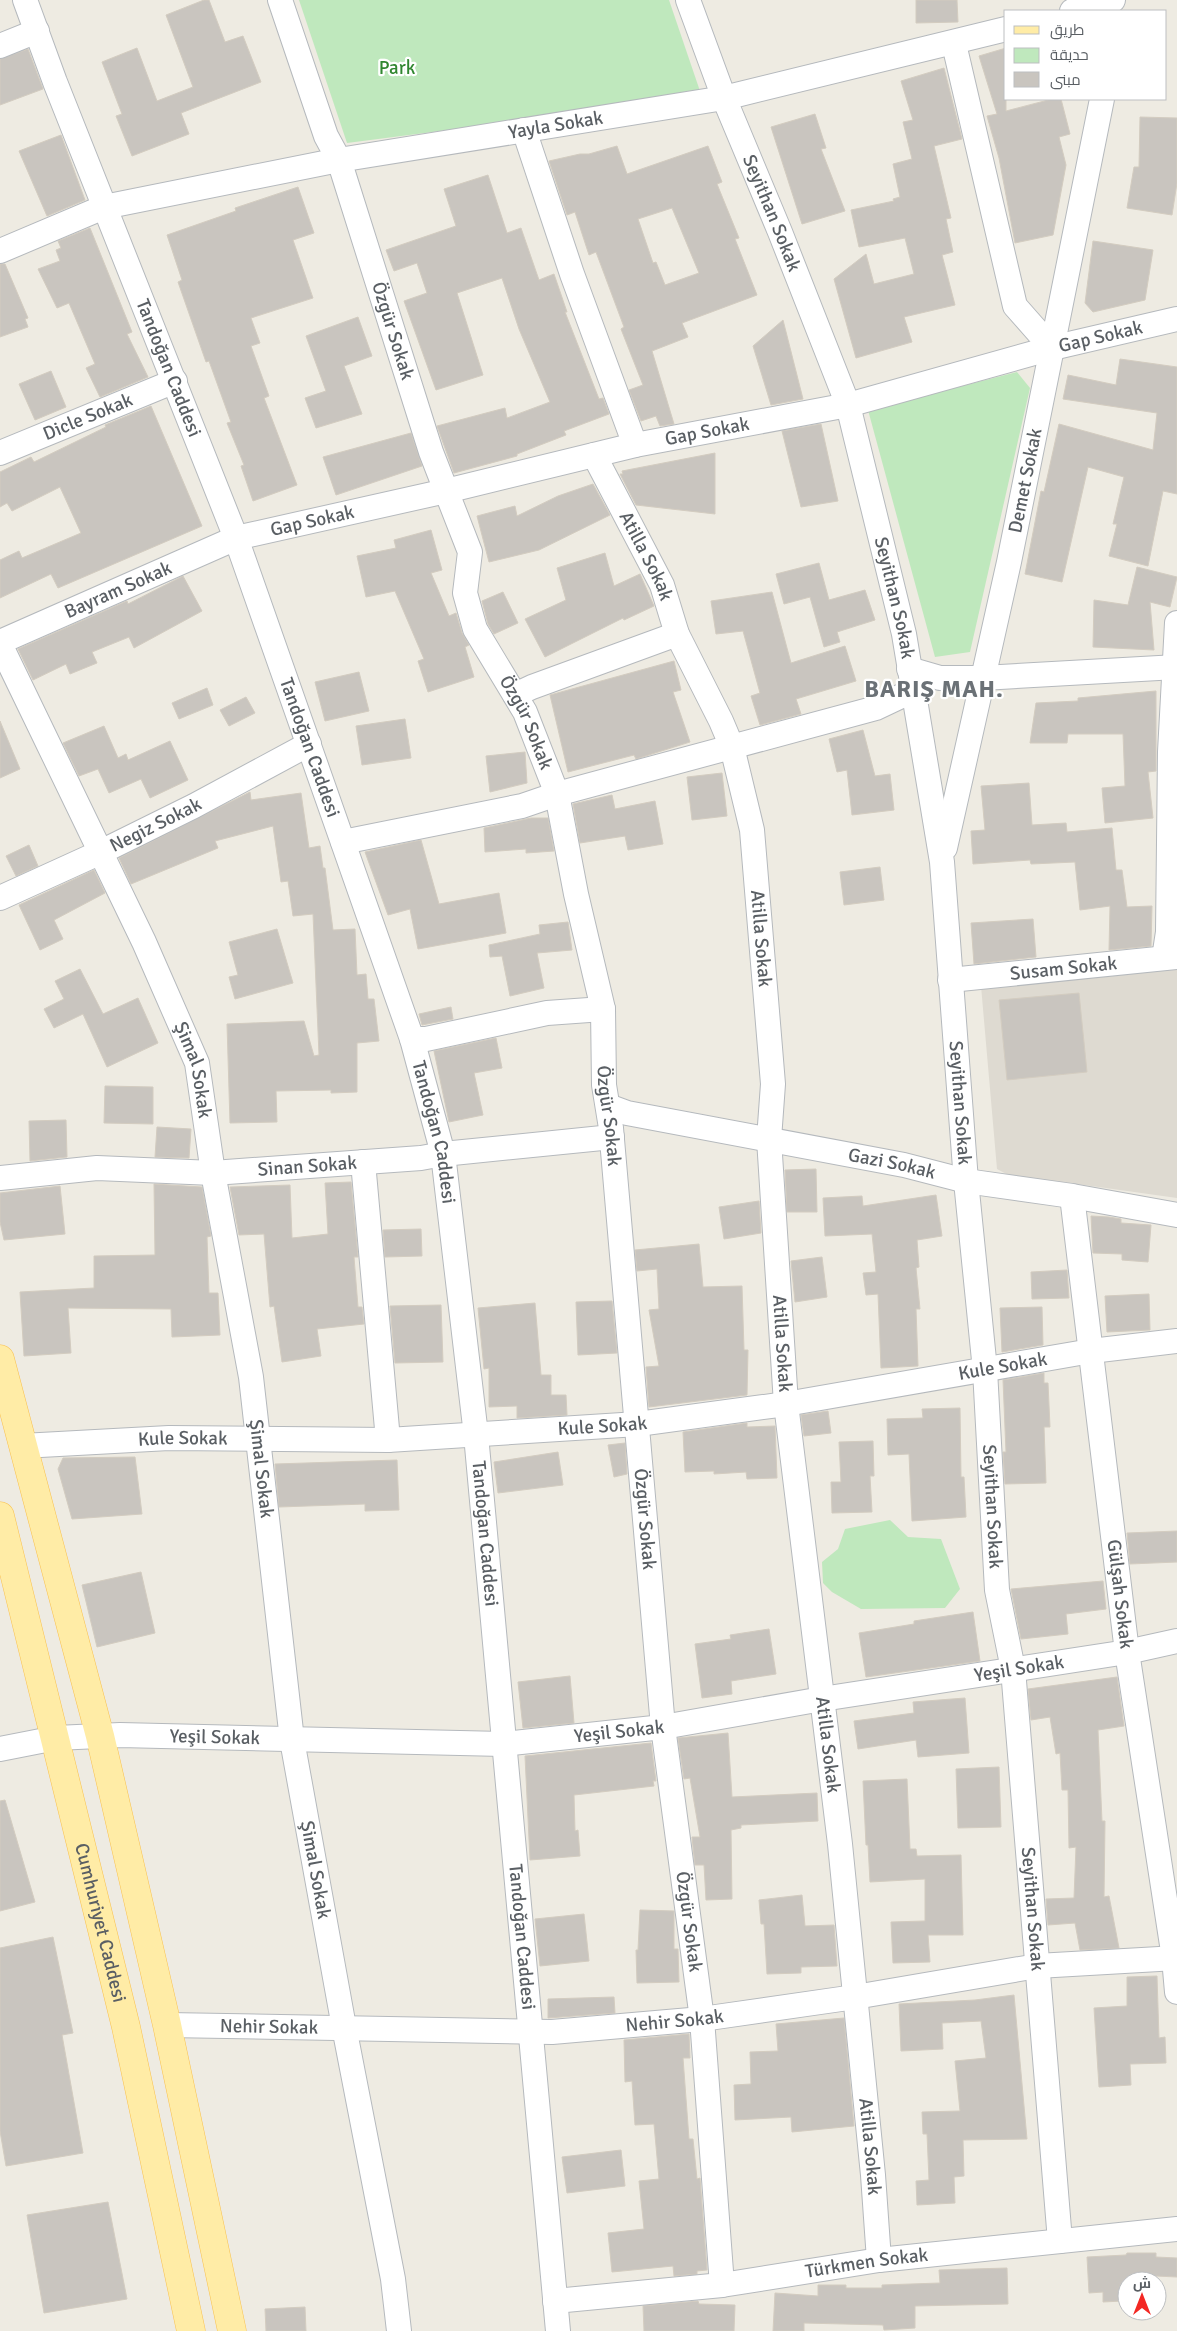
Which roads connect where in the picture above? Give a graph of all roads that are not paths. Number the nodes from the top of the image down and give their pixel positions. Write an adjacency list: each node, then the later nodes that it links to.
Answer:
1 (25, 0): 6 (street, Tandoğan Caddesi)
2 (280, 0): 13 (street, Özgür Sokak)
3 (688, 0): 10 (street, Seyithan Sokak)
4 (1113, 0): 5 (street)
5 (1076, 10)
6 (37, 30): 9 (street); 14 (street, Tandoğan Caddesi)
7 (1004, 30): 8 (street, Yayla Sokak)
8 (954, 44): 10 (street, Yayla Sokak); 17 (street)
9 (0, 46)
10 (724, 98): 12 (street, Yayla Sokak); 19 (street, Seyithan Sokak)
11 (1102, 100): 17 (street, Demet Sokak)
12 (524, 130): 13 (street, Yayla Sokak); 20 (street)
13 (339, 160): 14 (street, Yayla Sokak); 23 (street, Özgür Sokak)
14 (104, 207): 15 (street, Yayla Sokak); 18 (street, Tandoğan Caddesi)
15 (0, 251)
16 (1177, 319): 17 (street, Gap Sokak)
17 (1052, 348): 19 (street, Gap Sokak); 29 (street, Demet Sokak)
18 (175, 381): 21 (street, Dicle Sokak); 24 (street, Tandoğan Caddesi)
19 (848, 405): 20 (street, Gap Sokak); 30 (street, Seyithan Sokak)
20 (635, 446): 22 (street, Gap Sokak)
21 (0, 453)
22 (594, 455): 23 (street, Gap Sokak); 26 (street, Atilla Sokak)
23 (446, 491): 24 (street, Gap Sokak); 31 (street, Özgür Sokak)
24 (236, 538): 27 (street, Bayram Sokak); 32 (street, Tandoğan Caddesi)
25 (1177, 623): 28 (street)
26 (677, 634): 31 (street); 33 (street, Atilla Sokak)
27 (0, 643): 36 (street, Şimal Sokak)
28 (1175, 667): 29 (street); 39 (street)
29 (982, 678): 30 (street); 37 (street, Demet Sokak)
30 (911, 680): 33 (street); 37 (street, Seyithan Sokak)
31 (515, 695): 34 (street, Özgür Sokak)
32 (309, 744): 35 (street, Tandoğan Caddesi); 36 (street, Negiz Sokak)
33 (732, 747): 34 (street); 45 (street, Atilla Sokak)
34 (558, 794): 35 (street); 41 (street, Özgür Sokak)
35 (343, 842): 42 (street, Tandoğan Caddesi)
36 (101, 852): 38 (street, Negiz Sokak); 48 (street, Şimal Sokak)
37 (942, 862): 40 (street, Seyithan Sokak)
38 (0, 898)
39 (1171, 957): 40 (street, Susam Sokak)
40 (950, 980): 50 (street, Seyithan Sokak)
41 (603, 1009): 42 (street); 43 (street, Özgür Sokak)
42 (412, 1040): 46 (street, Tandoğan Caddesi)
43 (608, 1106): 44 (street, Özgür Sokak); 45 (street, Gazi Sokak)
44 (612, 1137): 46 (street, Sinan Sokak); 58 (street, Özgür Sokak)
45 (769, 1139): 50 (street, Gazi Sokak); 57 (street, Atilla Sokak)
46 (443, 1154): 47 (street, Sinan Sokak); 59 (street, Tandoğan Caddesi)
47 (363, 1162): 48 (street, Sinan Sokak); 61 (street)
48 (213, 1173): 49 (street, Sinan Sokak); 60 (street, Şimal Sokak)
49 (0, 1178)
50 (966, 1181): 51 (street, Gazi Sokak); 56 (street, Seyithan Sokak)
51 (1072, 1196): 52 (street, Gazi Sokak); 54 (street, Gülşah Sokak)
52 (1177, 1215)
53 (1177, 1342): 54 (street, Kule Sokak)
54 (1091, 1351): 56 (street, Kule Sokak); 65 (street, Gülşah Sokak)
55 (0, 1359): 62 (main road)
56 (985, 1370): 57 (street, Kule Sokak); 66 (street, Seyithan Sokak)
57 (786, 1404): 58 (street, Kule Sokak); 67 (street, Atilla Sokak)
58 (638, 1424): 59 (street, Kule Sokak); 68 (street, Özgür Sokak)
59 (476, 1435): 61 (street, Kule Sokak); 72 (street, Tandoğan Caddesi)
60 (259, 1438): 61 (street, Kule Sokak); 62 (street, Kule Sokak); 71 (street, Şimal Sokak)
61 (388, 1440)
62 (22, 1446): 69 (main road)
63 (0, 1516): 70 (main road, Cumhuriyet Caddesi)
64 (1177, 1641): 65 (street, Yeşil Sokak)
65 (1126, 1652): 66 (street, Yeşil Sokak); 74 (street, Gülşah Sokak)
66 (1013, 1669): 67 (street, Yeşil Sokak); 75 (street, Seyithan Sokak)
67 (822, 1699): 68 (street, Yeşil Sokak); 77 (street, Atilla Sokak)
68 (663, 1727): 72 (street, Yeşil Sokak); 78 (street, Özgür Sokak)
69 (100, 1736): 70 (street, Yeşil Sokak); 71 (street, Yeşil Sokak); 79 (main road)
70 (56, 1738): 73 (street, Yeşil Sokak); 87 (main road, Cumhuriyet Caddesi)
71 (292, 1740): 72 (street, Yeşil Sokak); 80 (street, Şimal Sokak)
72 (503, 1744): 81 (street, Tandoğan Caddesi)
73 (0, 1749)
74 (1176, 1958): 75 (street, Nehir Sokak); 76 (street, Gülşah Sokak)
75 (1037, 1966): 77 (street, Nehir Sokak); 83 (street, Seyithan Sokak)
76 (1177, 1992)
77 (854, 1997): 78 (street, Nehir Sokak); 84 (street, Atilla Sokak)
78 (702, 2019): 81 (street, Nehir Sokak); 85 (street, Özgür Sokak)
79 (167, 2025): 80 (street, Nehir Sokak); 88 (main road)
80 (344, 2027): 81 (street, Nehir Sokak); 89 (street, Şimal Sokak)
81 (530, 2030): 86 (street, Tandoğan Caddesi)
82 (1177, 2229): 83 (street, Türkmen Sokak)
83 (1060, 2241): 84 (street, Türkmen Sokak)
84 (879, 2260): 85 (street, Türkmen Sokak)
85 (722, 2285): 86 (street, Türkmen Sokak)
86 (555, 2301): 90 (street, Tandoğan Caddesi)
87 (191, 2331)
88 (232, 2331)
89 (400, 2331)
90 (558, 2331)

